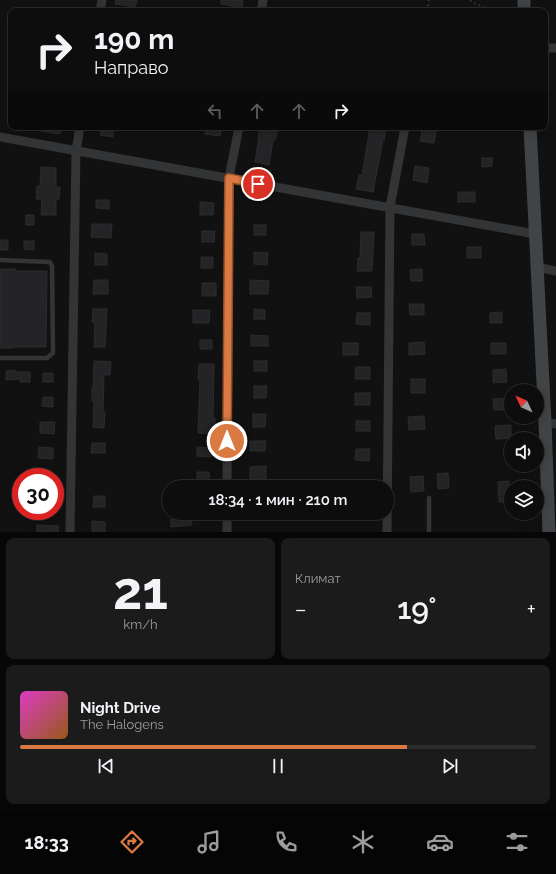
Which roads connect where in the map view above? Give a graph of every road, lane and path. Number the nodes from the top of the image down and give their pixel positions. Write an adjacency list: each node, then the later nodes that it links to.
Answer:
1 (470, 0): 2 (path)
2 (487, 8)
3 (80, 130): 8 (street)
4 (238, 130): 9 (street)
5 (404, 130): 10 (street)
6 (530, 130): 11 (street)
7 (0, 137): 8 (street)
8 (76, 151): 9 (street); 20 (street)
9 (229, 178): 10 (street); 17 (street)
10 (390, 207): 11 (street); 22 (street)
11 (535, 234): 13 (street)
12 (0, 260): 15 (lane)
13 (537, 267): 14 (street); 16 (street)
14 (556, 271)
15 (0, 358)
16 (550, 423): 24 (street)
17 (227, 480)
18 (429, 498): 23 (lane)
19 (227, 520): 21 (street)
20 (70, 532)
21 (227, 532)
22 (387, 532)
23 (429, 532)
24 (549, 532)

